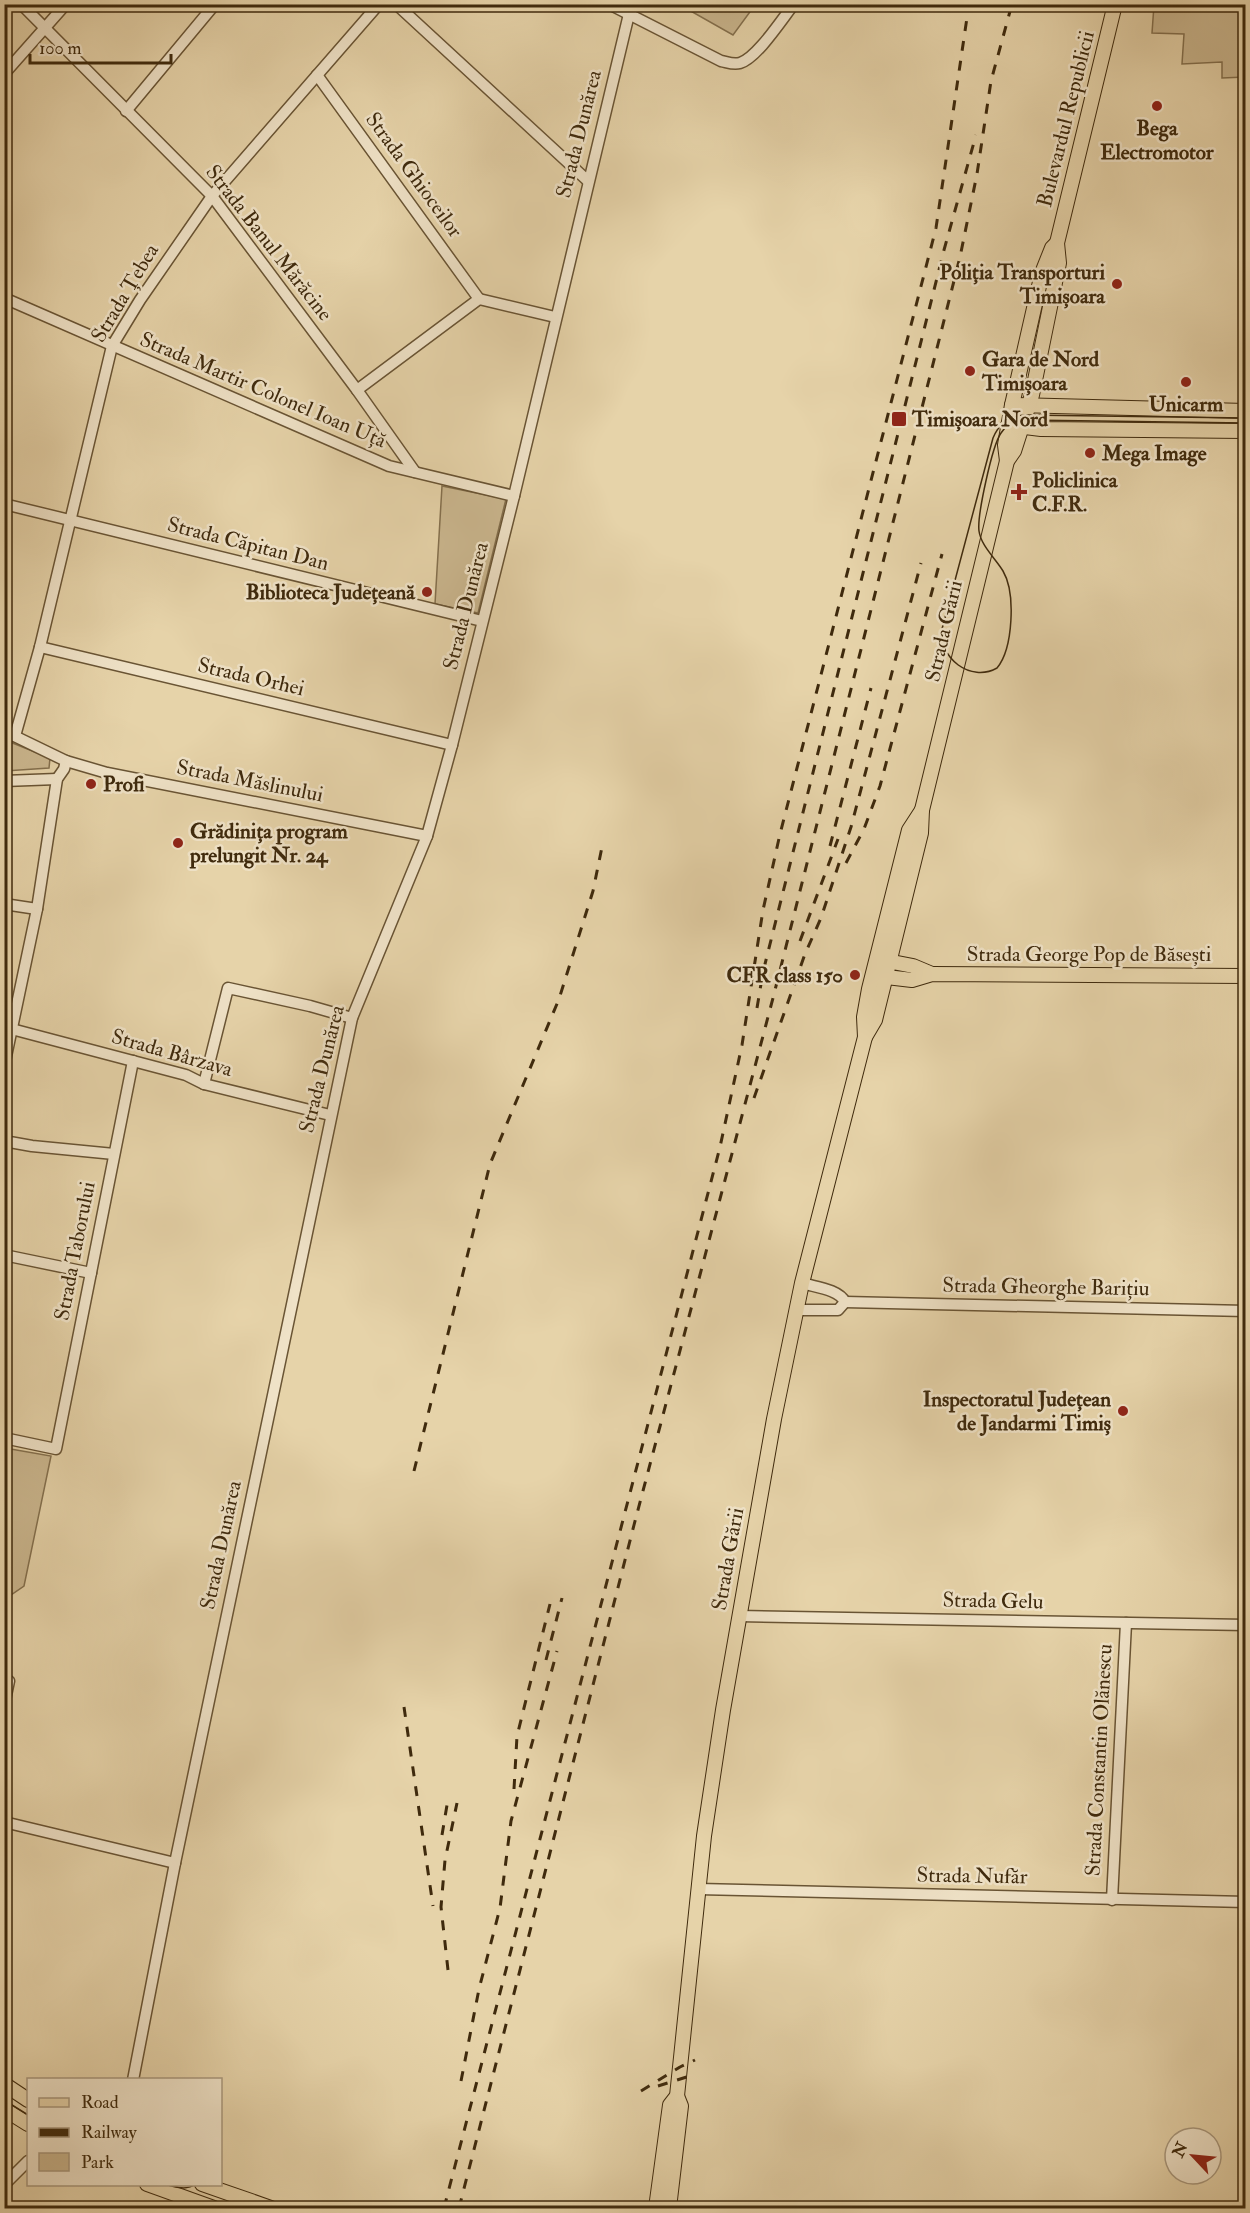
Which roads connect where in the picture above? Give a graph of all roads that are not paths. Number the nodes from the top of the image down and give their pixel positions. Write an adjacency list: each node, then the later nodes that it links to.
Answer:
1 (21, 4): 10 (street, Strada Banul Mărăcine)
2 (66, 4): 10 (street)
3 (215, 4): 13 (street)
4 (379, 4): 12 (street, Strada Țebea)
5 (396, 4): 14 (street)
6 (609, 4): 9 (street)
7 (794, 4): 9 (street)
8 (1116, 4): 16 (main road, Bulevardul Republicii)
9 (629, 14): 14 (street, Strada Dunărea)
10 (45, 29): 11 (street); 13 (street, Strada Banul Mărăcine)
11 (4, 74)
12 (316, 75): 15 (street, Strada Țebea); 17 (street, Strada Ghioceilor)
13 (126, 111): 15 (street, Strada Banul Mărăcine)
14 (588, 181): 19 (street, Strada Dunărea)
15 (212, 196): 20 (street, Strada Țebea); 21 (street, Strada Banul Mărăcine)
16 (1049, 274): 22 (main road, Bulevardul Republicii); 23 (main road, Bulevardul Republicii)
17 (479, 299): 19 (street); 21 (street)
18 (6, 301): 20 (street, Strada Martir Colonel Ioan Uță)
19 (555, 317): 28 (street, Strada Dunărea)
20 (111, 346): 27 (street, Strada Martir Colonel Ioan Uță); 30 (street, Strada Țebea)
21 (357, 390): 27 (street, Strada Banul Mărăcine)
22 (1012, 405): 23 (main road); 25 (main road, Bulevardul Republicii)
23 (1028, 405): 24 (main road); 25 (main road, Bulevardul Republicii)
24 (1245, 411)
25 (1015, 427): 26 (main road); 41 (main road, Strada Gării)
26 (1245, 431)
27 (415, 472): 28 (street, Strada Martir Colonel Ioan Uță)
28 (514, 496): 31 (street, Strada Dunărea)
29 (4, 504): 30 (street, Strada Căpitan Dan)
30 (70, 520): 31 (street, Strada Căpitan Dan); 32 (street, Strada Țebea)
31 (482, 621): 34 (street, Strada Dunărea)
32 (40, 647): 33 (street, Strada Țebea); 34 (street, Strada Orhei)
33 (10, 734): 35 (street, Strada Măslinului)
34 (452, 745): 38 (street, Strada Dunărea)
35 (66, 761): 36 (street); 38 (street, Strada Măslinului)
36 (57, 779): 37 (street); 40 (street)
37 (4, 781)
38 (428, 836): 45 (street, Strada Dunărea)
39 (4, 903): 40 (street)
40 (37, 909): 46 (street)
41 (883, 960): 42 (main road, Strada George Pop de Băsești); 44 (main road, Strada Gării)
42 (932, 974): 43 (main road, Strada George Pop de Băsești); 44 (main road, Strada George Pop de Băsești)
43 (1245, 976)
44 (879, 977): 55 (main road, Strada Gării)
45 (352, 1018): 49 (street); 50 (street, Strada Dunărea)
46 (9, 1028): 47 (street, Strada Bârzava); 48 (street)
47 (133, 1061): 49 (street, Strada Bârzava); 52 (street, Strada Taborului)
48 (4, 1066)
49 (204, 1084): 50 (street, Strada Bârzava)
50 (330, 1115): 66 (street, Strada Dunărea)
51 (4, 1141): 52 (street)
52 (114, 1154): 54 (street, Strada Taborului)
53 (4, 1255): 54 (street)
54 (91, 1273): 59 (street, Strada Taborului)
55 (802, 1283): 56 (street, Strada Gheorghe Barițiu); 57 (main road, Strada Gării)
56 (845, 1302): 57 (street, Strada Gheorghe Barițiu); 58 (street, Strada Gheorghe Barițiu)
57 (796, 1310): 60 (main road, Strada Gării)
58 (1245, 1311)
59 (4, 1438)
60 (739, 1616): 61 (street, Strada Gelu); 67 (main road, Strada Gării)
61 (1126, 1623): 62 (street, Strada Gelu); 68 (street, Strada Constantin Olănescu)
62 (1245, 1625)
63 (9, 1681): 64 (street)
64 (4, 1705)
65 (4, 1822): 66 (street)
66 (175, 1863): 70 (street, Strada Dunărea)
67 (698, 1889): 68 (street, Strada Nufăr); 72 (main road, Strada Gării)
68 (1112, 1900): 69 (street, Strada Nufăr)
69 (1245, 1902)
70 (133, 2078)
71 (4, 2084): 73 (main road)
72 (677, 2096): 82 (main road, Strada Gării); 83 (main road, Strada Gării)
73 (27, 2099)
74 (4, 2109): 75 (main road)
75 (27, 2123)
76 (27, 2162): 77 (street)
77 (4, 2186)
78 (152, 2186): 80 (main road)
79 (207, 2186): 81 (main road)
80 (213, 2208)
81 (271, 2208)
82 (656, 2208)
83 (669, 2208)

